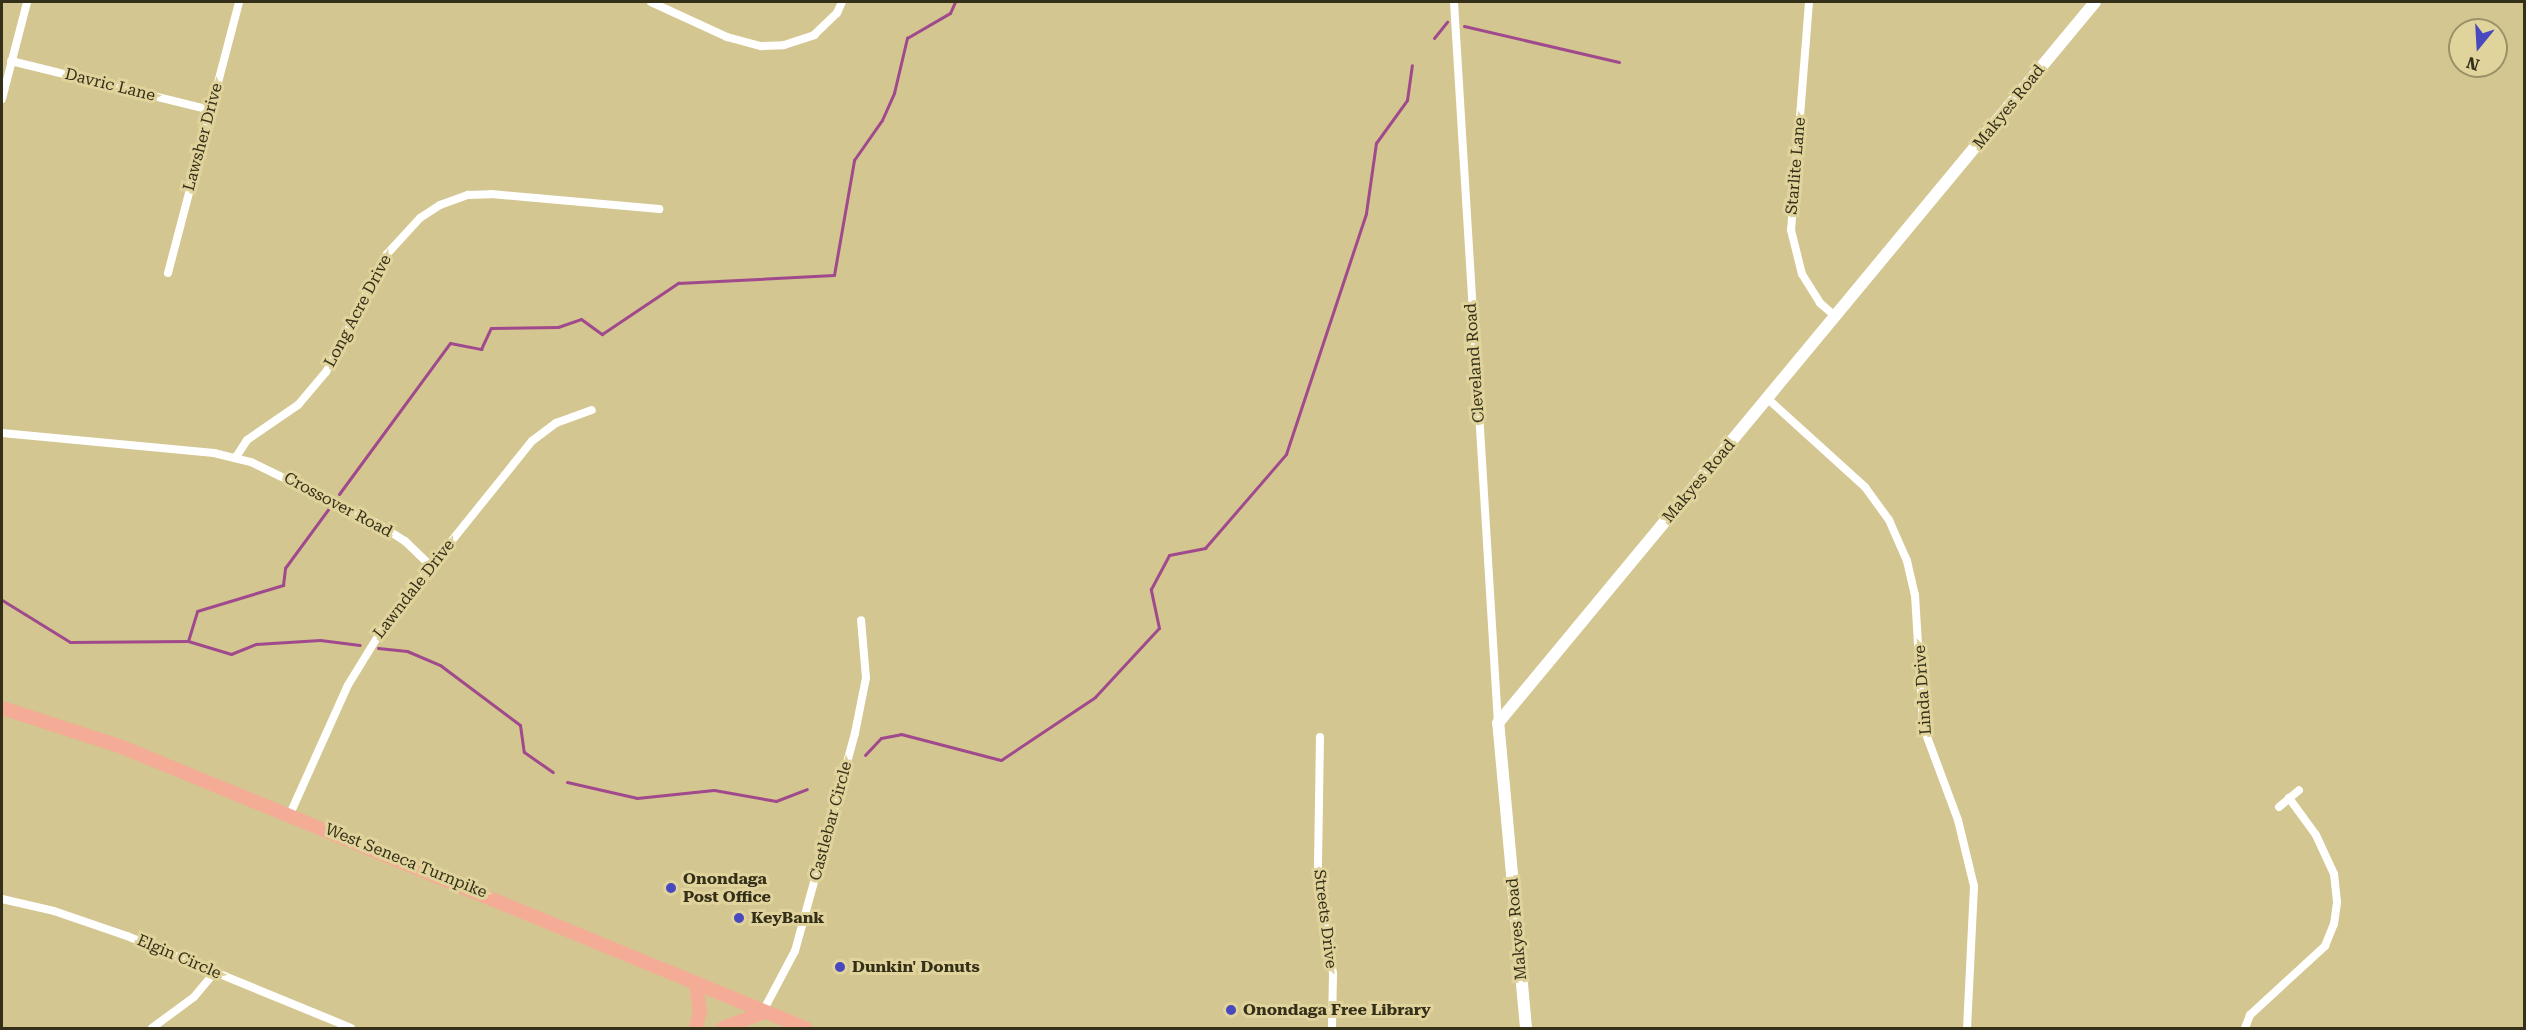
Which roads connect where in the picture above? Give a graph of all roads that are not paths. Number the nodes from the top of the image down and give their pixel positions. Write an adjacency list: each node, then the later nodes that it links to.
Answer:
1 (27, 2): 8 (street)
2 (239, 2): 10 (street, Lawsher Drive)
3 (651, 2): 4 (street)
4 (842, 2)
5 (1454, 2): 21 (street, Cleveland Road)
6 (1809, 2): 13 (street, Starlite Lane)
7 (2095, 2): 13 (street, Makyes Road)
8 (11, 61): 9 (street); 10 (street, Davric Lane)
9 (2, 99)
10 (210, 110): 12 (street, Lawsher Drive)
11 (659, 209): 17 (street, Long Acre Drive)
12 (168, 273)
13 (1836, 317): 14 (street, Makyes Road)
14 (1768, 399): 21 (street, Makyes Road); 38 (street, Linda Drive)
15 (592, 410): 18 (street, Lawndale Drive)
16 (2, 433): 17 (street)
17 (236, 457): 18 (street, Crossover Road)
18 (431, 566): 26 (street, Lawndale Drive)
19 (861, 620): 30 (street, Castlebar Circle)
20 (2, 708): 26 (main road, West Seneca Turnpike)
21 (1498, 723): 37 (street, Makyes Road)
22 (1320, 737): 36 (street, Streets Drive)
23 (2299, 790): 24 (street)
24 (2289, 798): 25 (street); 39 (street)
25 (2279, 807)
26 (290, 814): 29 (main road, West Seneca Turnpike)
27 (2, 899): 28 (street, Elgin Circle)
28 (215, 972): 31 (street); 32 (street, Elgin Circle)
29 (696, 983): 30 (main road, West Seneca Turnpike); 33 (main road)
30 (762, 1013): 34 (main road); 35 (main road, West Seneca Turnpike)
31 (152, 1029)
32 (351, 1029)
33 (696, 1029)
34 (723, 1029)
35 (805, 1029)
36 (1332, 1029)
37 (1526, 1029)
38 (1966, 1029)
39 (2245, 1029)

